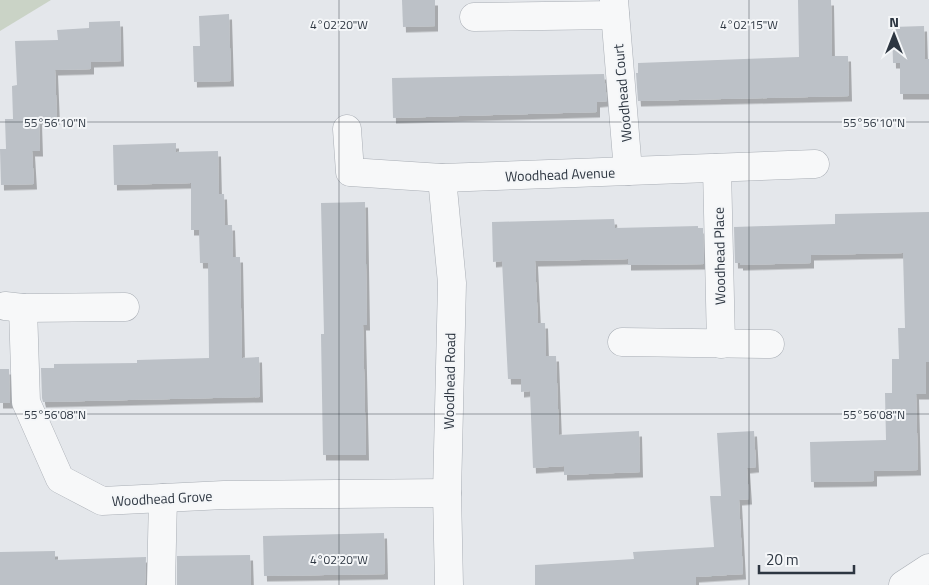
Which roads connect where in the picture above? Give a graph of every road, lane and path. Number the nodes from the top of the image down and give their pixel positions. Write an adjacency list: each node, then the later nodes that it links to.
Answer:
1 (615, 8): 2 (street, Woodhead Court); 6 (street, Woodhead Court)
2 (474, 17)
3 (347, 129): 7 (street, Woodhead Avenue)
4 (815, 164): 5 (street, Woodhead Avenue)
5 (717, 168): 6 (street, Woodhead Avenue); 10 (street, Woodhead Place)
6 (628, 171): 7 (street, Woodhead Avenue)
7 (442, 178): 12 (street, Woodhead Road)
8 (125, 307): 13 (street, Woodhead Grove)
9 (622, 342): 10 (street)
10 (721, 344): 11 (street)
11 (770, 344)
12 (447, 493): 13 (street, Woodhead Grove); 16 (street, Woodhead Road)
13 (163, 498): 15 (street)
14 (929, 568): 17 (street)
15 (161, 585)
16 (450, 585)
17 (903, 585)

